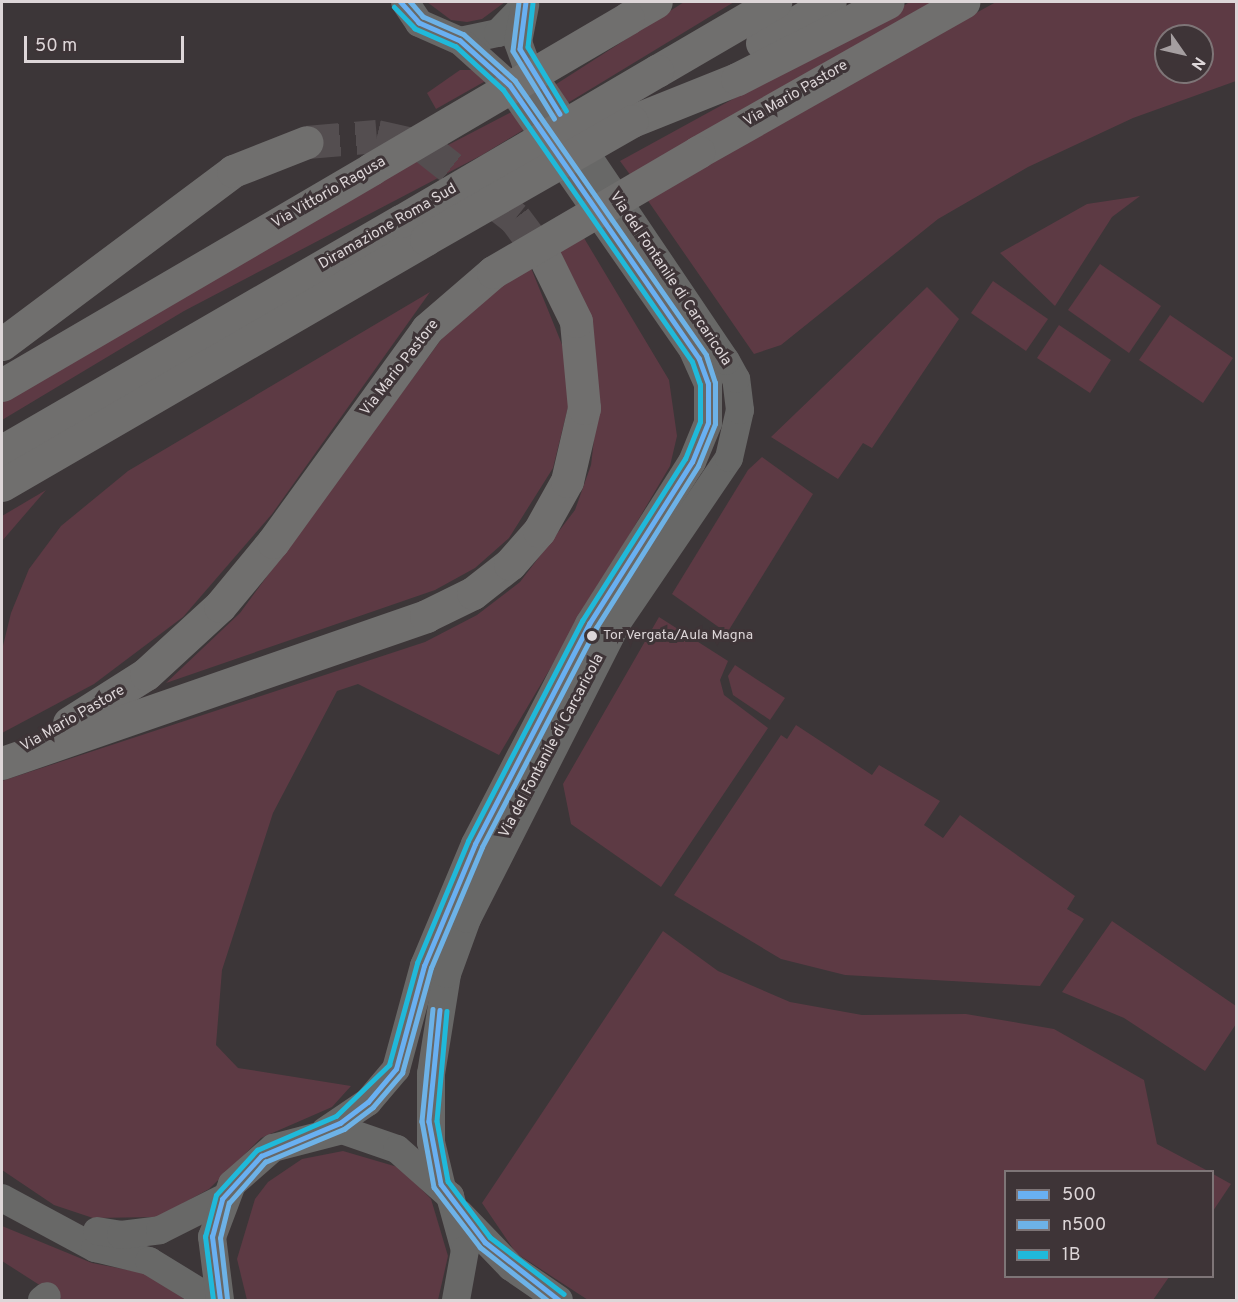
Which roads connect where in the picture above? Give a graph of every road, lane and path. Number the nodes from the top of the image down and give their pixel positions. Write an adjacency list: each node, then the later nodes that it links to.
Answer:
1 (656, 2): 14 (highway, Via Vittorio Ragusa, bridge)
2 (775, 2): 11 (highway, Diramazione Roma Sud, bridge)
3 (830, 2): 9 (highway)
4 (888, 2): 9 (highway)
5 (963, 2): 17 (highway, Via Mario Pastore, bridge)
6 (404, 3): 8 (street)
7 (525, 3): 8 (street); 19 (street, Via del Fontanile di Carcaricola)
8 (460, 41): 18 (street, Via del Fontanile di Carcaricola)
9 (632, 121): 11 (highway, Diramazione Roma Sud, bridge)
10 (307, 142): 13 (highway)
11 (413, 230): 15 (highway, Diramazione Roma Sud); 16 (highway, Diramazione Roma Sud)
12 (545, 258): 17 (highway)
13 (2, 344)
14 (2, 384)
15 (2, 451)
16 (2, 485)
17 (2, 761)
18 (325, 1131): 19 (street); 21 (street)
19 (441, 1184): 22 (street)
20 (2, 1198): 23 (street)
21 (222, 1199): 23 (street); 25 (street)
22 (456, 1209): 26 (street); 27 (street)
23 (47, 1222): 24 (street)
24 (213, 1300)
25 (220, 1300)
26 (456, 1300)
27 (559, 1300)

